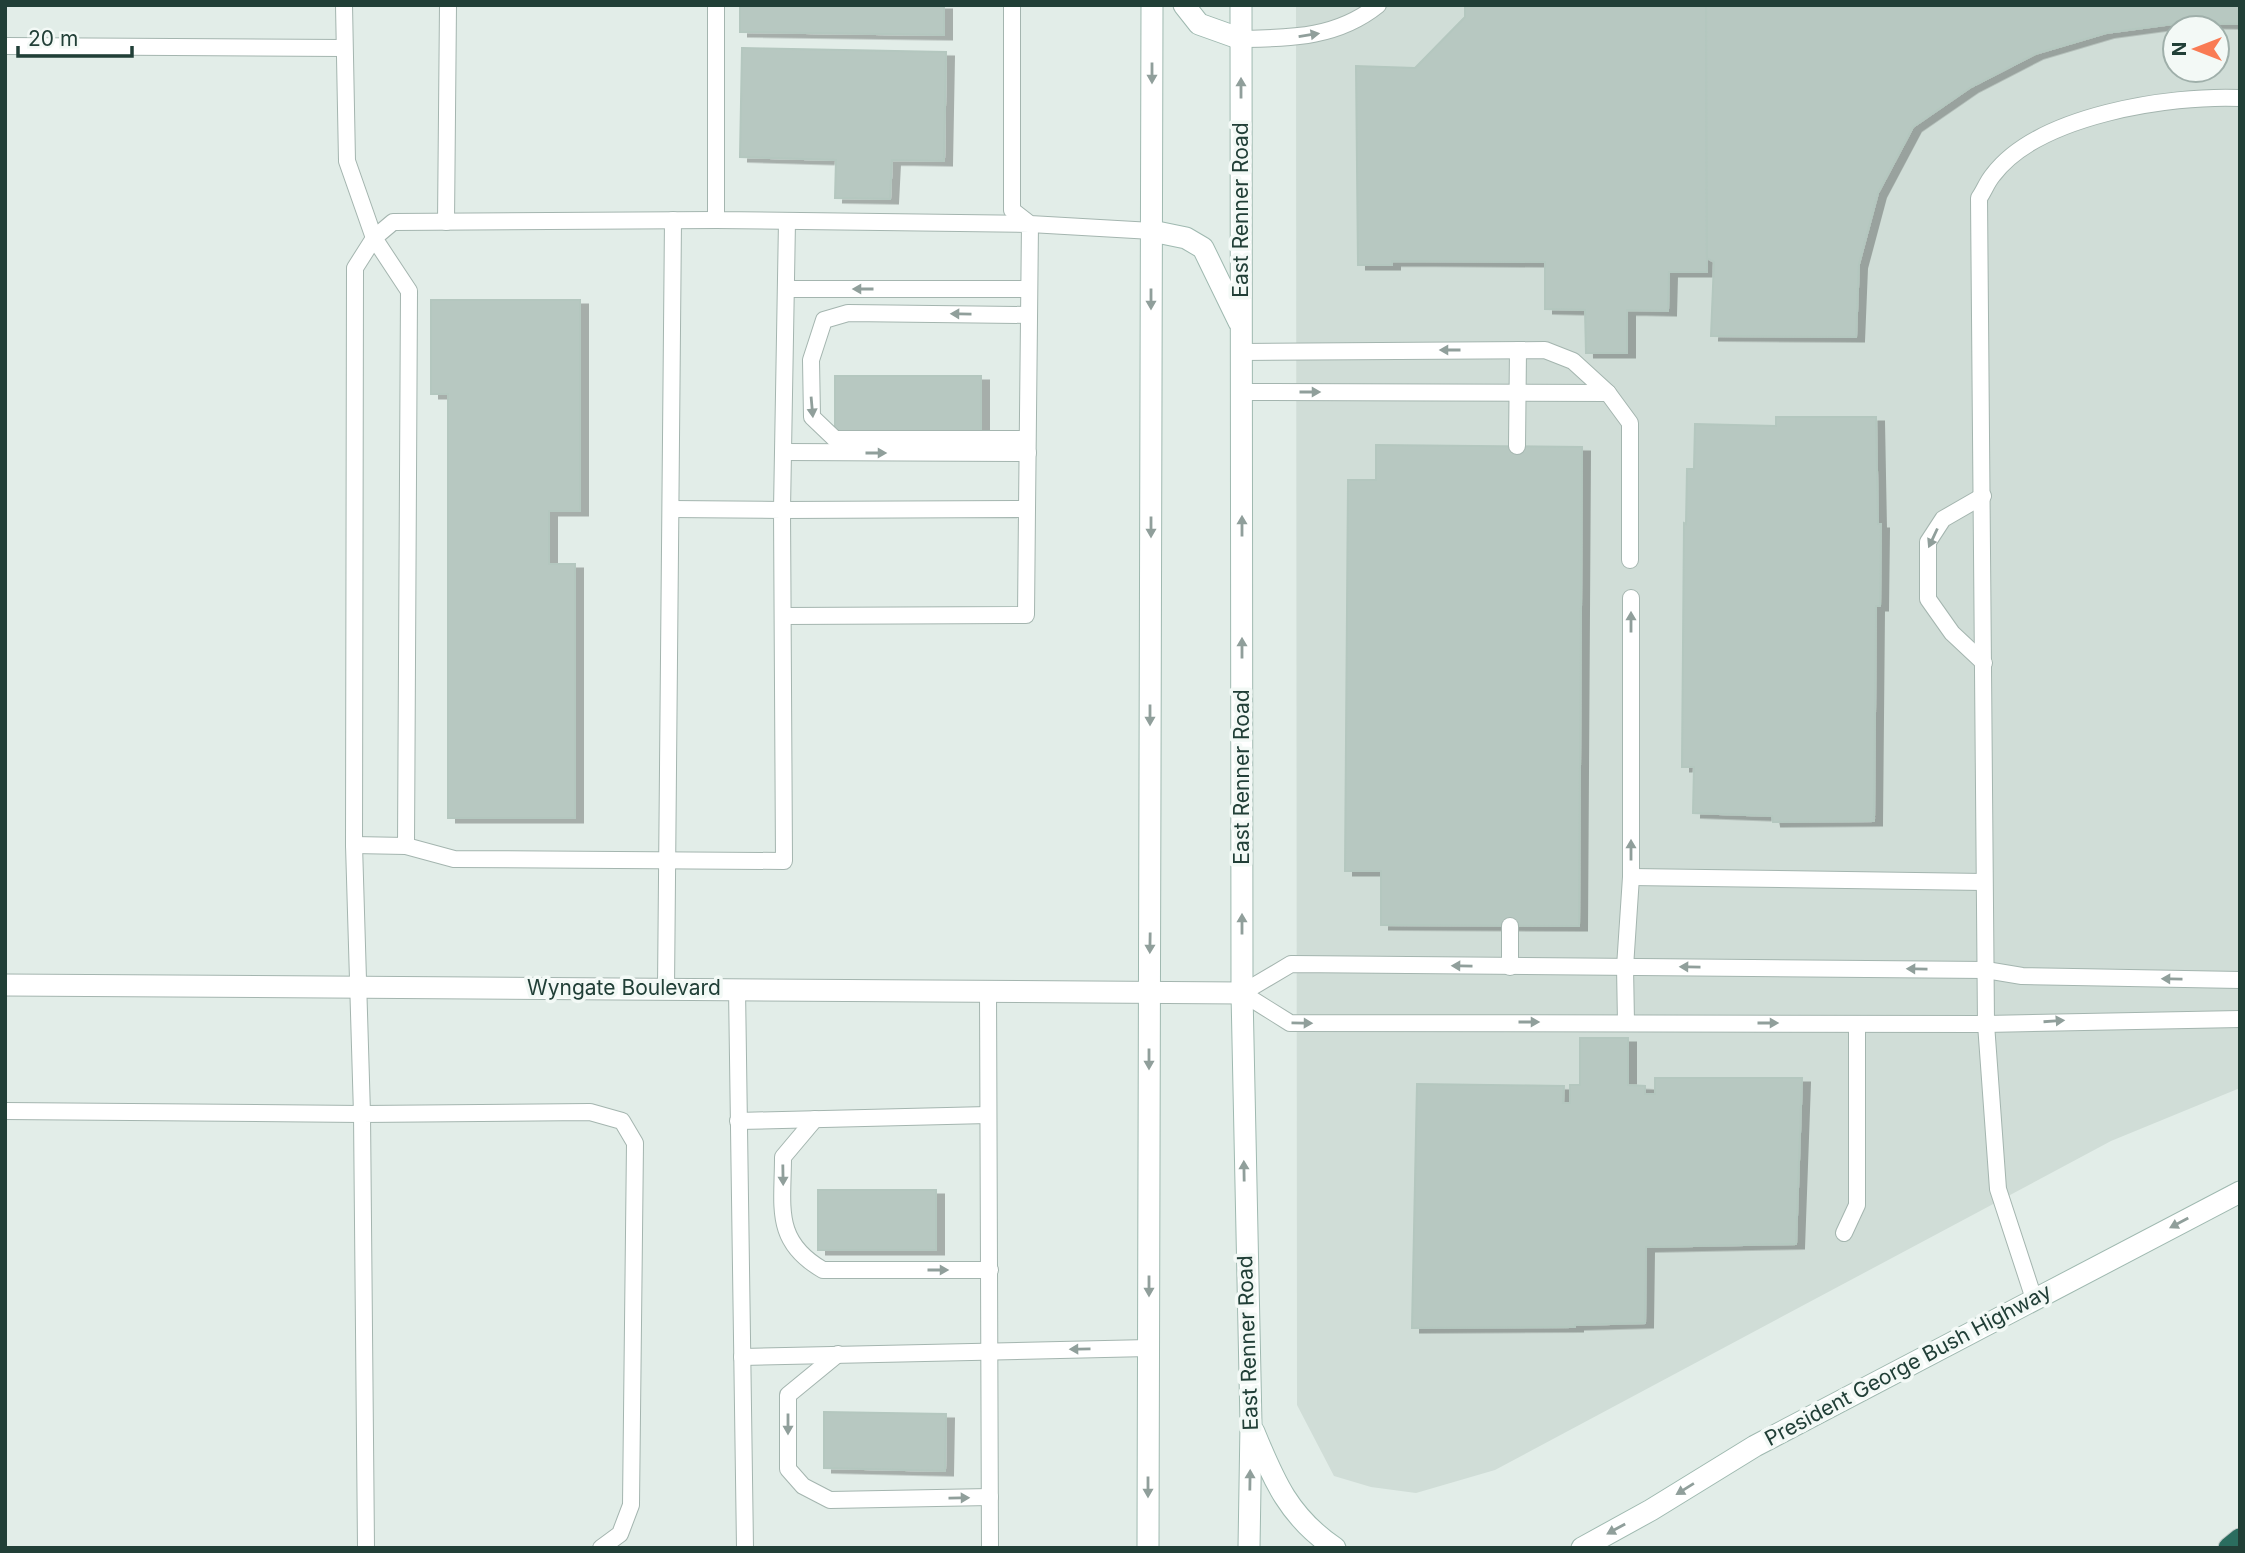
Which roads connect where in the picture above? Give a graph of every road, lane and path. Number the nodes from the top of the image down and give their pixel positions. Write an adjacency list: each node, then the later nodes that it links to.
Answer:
1 (344, 5): 11 (lane)
2 (448, 5): 16 (lane)
3 (716, 5): 14 (lane)
4 (1012, 5): 17 (lane)
5 (1152, 5): 18 (main road, one-way to 18)
6 (1184, 5): 9 (main road)
7 (1241, 5): 9 (main road, East Renner Road)
8 (1378, 5): 9 (lane, one-way to 8)
9 (1241, 40): 23 (main road, East Renner Road, one-way to 9)
10 (5, 46): 11 (lane)
11 (343, 48): 19 (lane)
12 (2240, 98): 32 (lane)
13 (673, 220): 14 (lane); 16 (lane); 33 (lane)
14 (716, 220): 15 (lane)
15 (787, 221): 17 (lane); 20 (lane)
16 (446, 222): 19 (lane)
17 (1030, 224): 18 (lane); 21 (lane)
18 (1152, 231): 23 (main road); 55 (main road, one-way to 55)
19 (374, 239): 40 (lane); 41 (lane)
20 (786, 289): 21 (lane, one-way to 20); 31 (lane)
21 (1029, 289): 22 (lane)
22 (1029, 315): 29 (lane); 29 (lane, one-way to 29)
23 (1241, 327): 25 (main road, East Renner Road)
24 (1518, 350): 25 (lane, one-way to 25); 27 (lane); 28 (lane)
25 (1241, 352): 26 (main road, East Renner Road)
26 (1242, 392): 28 (lane, one-way to 28); 56 (main road, East Renner Road, one-way to 26)
27 (1608, 393): 28 (lane); 36 (lane)
28 (1518, 394): 30 (lane)
29 (1028, 446): 31 (lane, one-way to 29); 34 (lane)
30 (1517, 446)
31 (784, 452): 35 (lane)
32 (1983, 496): 39 (lane); 39 (lane, one-way to 39)
33 (671, 509): 35 (lane); 42 (lane)
34 (1027, 509): 35 (lane); 38 (lane)
35 (782, 510): 38 (lane)
36 (1630, 560)
37 (1631, 598): 43 (lane, one-way to 37)
38 (783, 616): 42 (lane)
39 (1984, 663): 44 (lane)
40 (354, 845): 41 (lane); 51 (lane)
41 (406, 846): 42 (lane)
42 (667, 860): 52 (lane)
43 (1631, 877): 44 (lane); 47 (lane)
44 (1984, 882): 48 (lane)
45 (1510, 926): 46 (lane)
46 (1510, 967): 47 (lane); 56 (lane, one-way to 56)
47 (1625, 967): 48 (lane, one-way to 47); 58 (lane)
48 (1986, 970): 49 (lane, one-way to 48); 60 (lane)
49 (2240, 980)
50 (5, 985): 51 (main road, Wyngate Boulevard)
51 (360, 986): 52 (main road, Wyngate Boulevard); 62 (lane)
52 (666, 988): 53 (main road, Wyngate Boulevard)
53 (737, 988): 54 (main road, Wyngate Boulevard); 65 (lane)
54 (988, 989): 55 (main road, Wyngate Boulevard); 63 (lane)
55 (1149, 990): 56 (main road, Wyngate Boulevard); 70 (main road, one-way to 70)
56 (1242, 992): 58 (lane, one-way to 58); 74 (main road, East Renner Road, one-way to 56)
57 (2240, 1020): 60 (lane, one-way to 57)
58 (1626, 1022): 59 (lane, one-way to 59)
59 (1857, 1024): 60 (lane); 67 (lane)
60 (1986, 1024): 69 (lane)
61 (5, 1111): 62 (lane)
62 (362, 1114): 77 (lane); 78 (lane)
63 (988, 1115): 64 (lane); 68 (lane)
64 (815, 1119): 65 (lane); 68 (lane, one-way to 68)
65 (738, 1121): 73 (lane)
66 (2240, 1192): 69 (main road, President George Bush Highway, one-way to 69)
67 (1844, 1233)
68 (990, 1270): 71 (lane)
69 (2034, 1299): 84 (main road, President George Bush Highway, one-way to 84)
70 (1149, 1348): 71 (lane, one-way to 71); 81 (main road, one-way to 81)
71 (990, 1351): 72 (lane); 75 (lane)
72 (838, 1354): 73 (lane); 75 (lane, one-way to 75)
73 (742, 1357): 79 (lane)
74 (1251, 1424): 82 (main road, East Renner Road, one-way to 74); 83 (main road)
75 (990, 1497): 80 (lane)
76 (2240, 1539): 85 (highway)
77 (366, 1548)
78 (601, 1548)
79 (745, 1548)
80 (990, 1548)
81 (1148, 1548)
82 (1249, 1548)
83 (1335, 1548)
84 (1582, 1548)
85 (2229, 1548)

